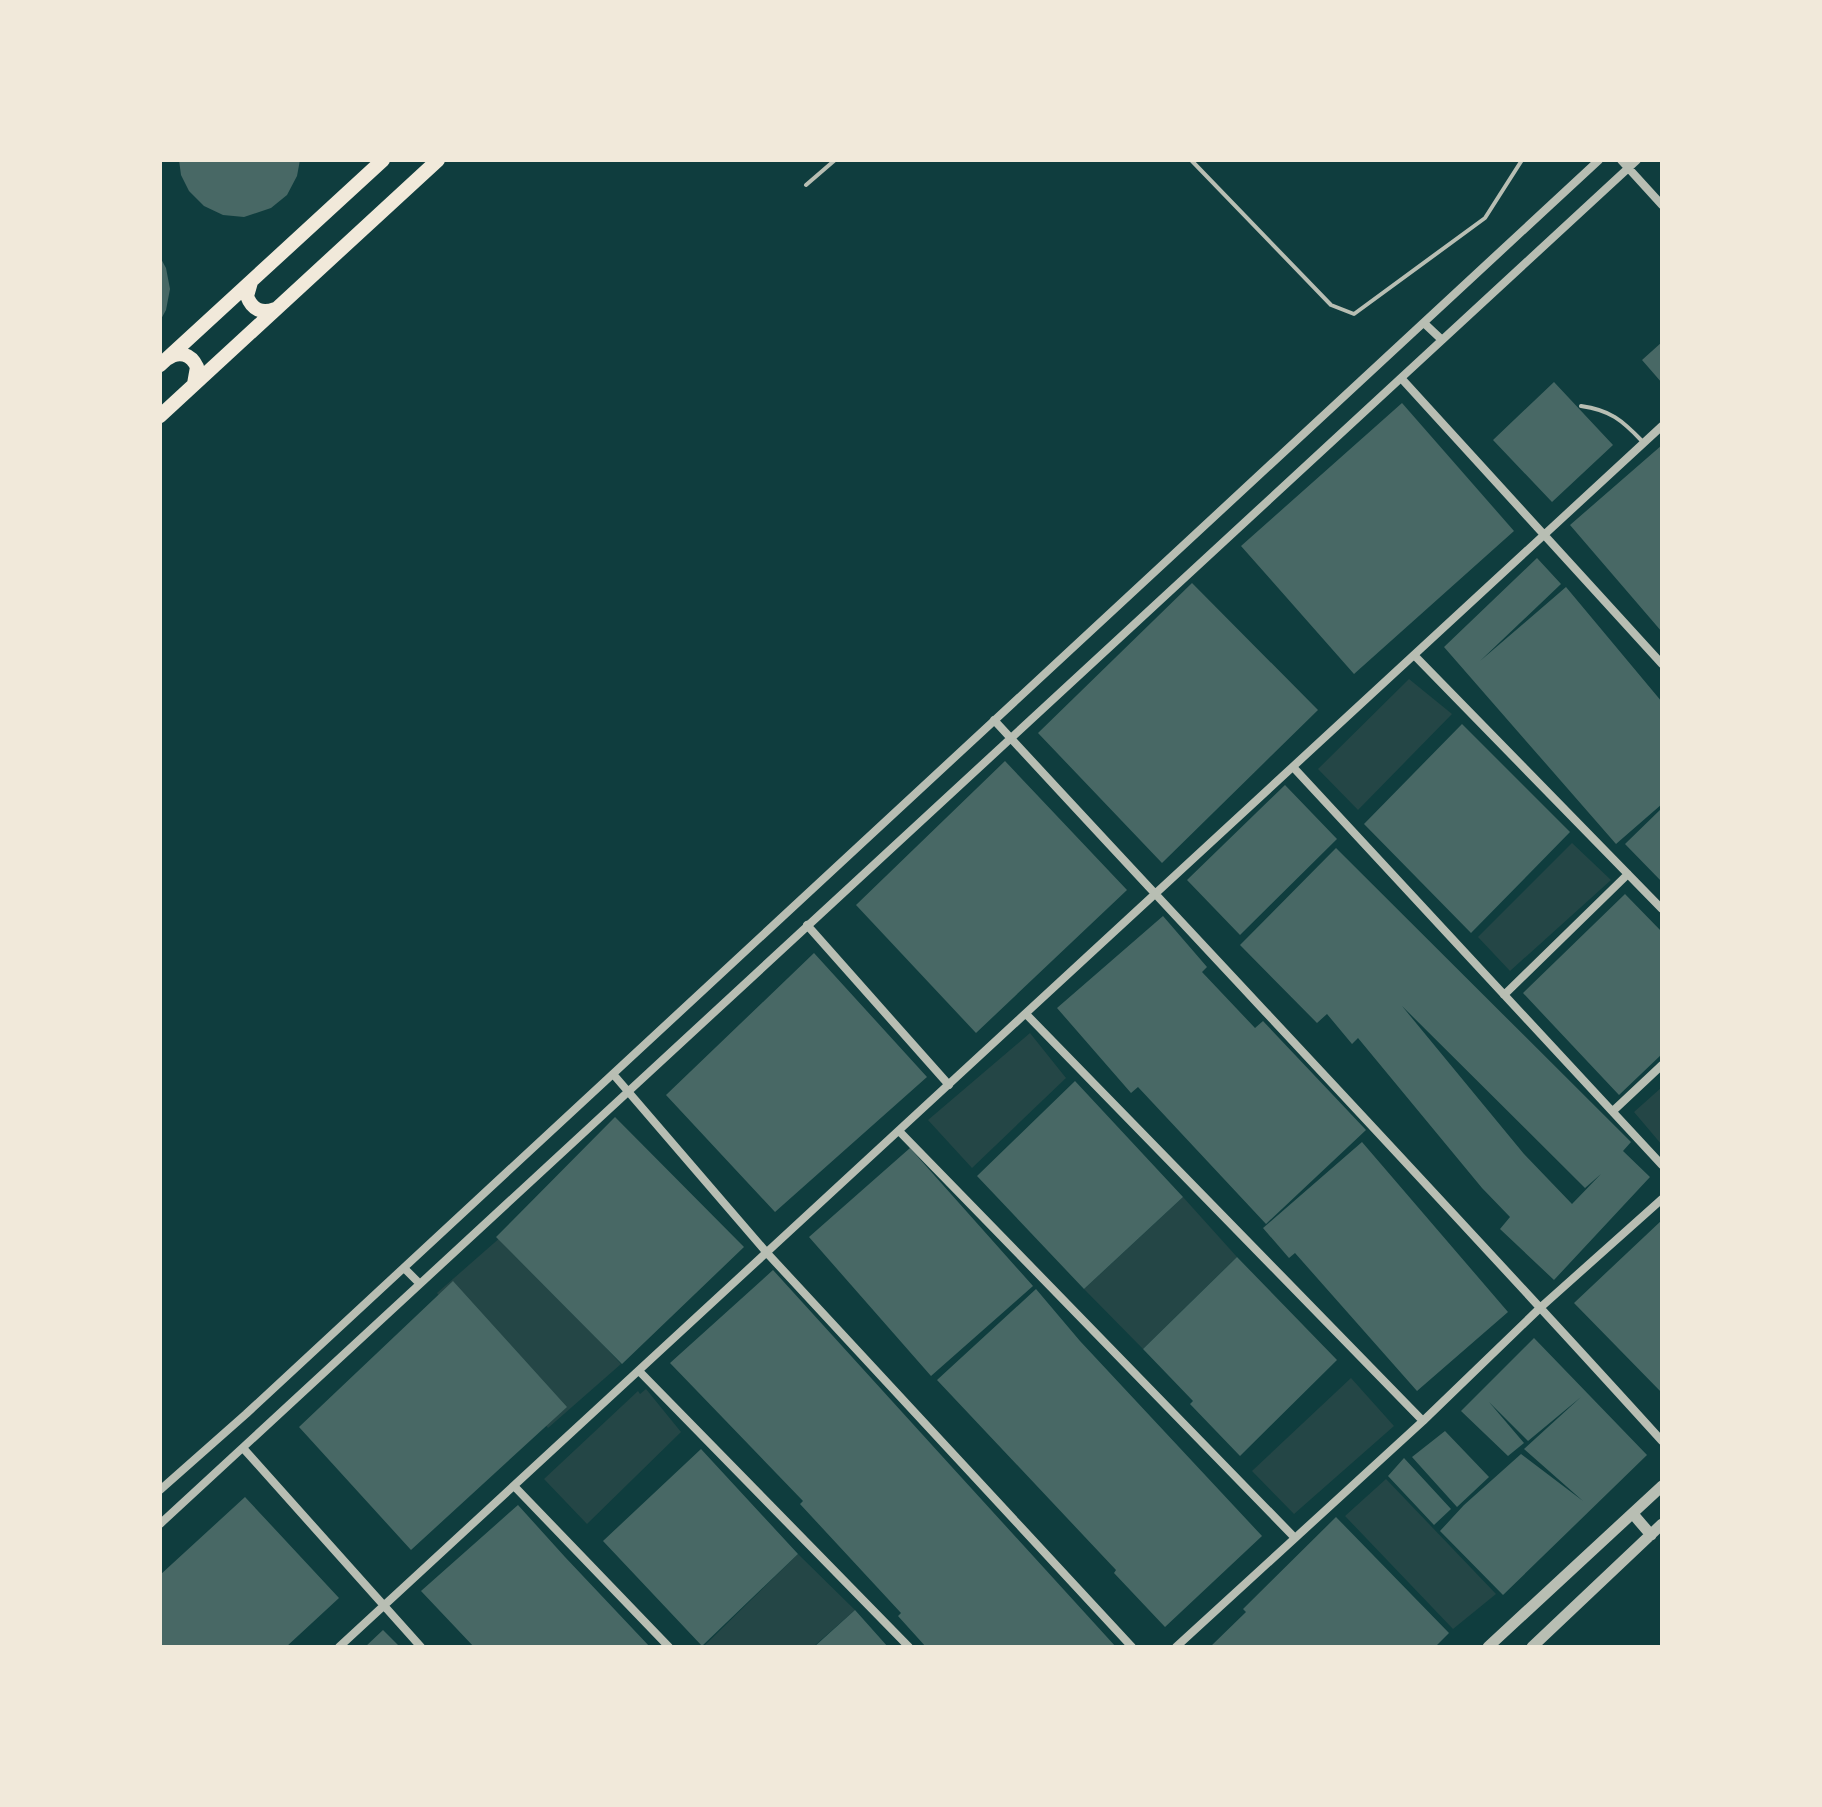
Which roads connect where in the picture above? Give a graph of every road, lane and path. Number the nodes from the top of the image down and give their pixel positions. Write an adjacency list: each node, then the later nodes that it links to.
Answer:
1 (383, 160): 12 (main road)
2 (438, 160): 13 (main road)
3 (835, 160): 10 (lane)
4 (1191, 160): 5 (lane)
5 (1522, 160)
6 (1599, 160): 14 (street)
7 (1621, 160): 9 (street)
8 (1637, 160): 9 (street)
9 (1628, 169): 11 (street); 15 (street)
10 (806, 185)
11 (1662, 205)
12 (254, 278): 13 (main road); 16 (main road)
13 (280, 306): 18 (main road)
14 (1425, 324): 15 (street); 26 (street)
15 (1442, 340): 17 (street)
16 (163, 362): 18 (main road)
17 (1401, 378): 23 (street); 27 (street)
18 (188, 390): 20 (main road)
19 (1581, 406): 22 (lane)
20 (160, 416)
21 (1662, 426): 22 (street)
22 (1644, 443): 23 (street)
23 (1543, 536): 24 (street); 25 (street)
24 (1414, 655): 28 (street); 29 (street)
25 (1662, 664)
26 (994, 720): 27 (street); 36 (street)
27 (1010, 738): 30 (street); 32 (street)
28 (1293, 767): 30 (street); 33 (street)
29 (1628, 874): 31 (street); 33 (street)
30 (1154, 895): 34 (street); 46 (street)
31 (1662, 909)
32 (807, 925): 37 (street); 38 (street)
33 (1504, 995): 39 (street)
34 (1026, 1014): 37 (street); 48 (street)
35 (1662, 1065): 39 (street)
36 (613, 1074): 38 (street); 44 (street)
37 (949, 1085): 40 (street)
38 (627, 1091): 43 (street); 45 (street)
39 (1613, 1111): 41 (street)
40 (899, 1131): 43 (street); 58 (street)
41 (1662, 1165)
42 (1662, 1199): 46 (street)
43 (767, 1253): 47 (street); 64 (street)
44 (404, 1268): 45 (street); 53 (street)
45 (420, 1284): 50 (street)
46 (1541, 1307): 48 (street); 49 (street)
47 (640, 1372): 52 (street); 63 (street)
48 (1423, 1421): 58 (street)
49 (1662, 1441)
50 (243, 1448): 55 (street); 59 (street)
51 (1662, 1486): 54 (street)
52 (515, 1487): 59 (street); 62 (street)
53 (160, 1490)
54 (1633, 1514): 57 (street); 66 (street)
55 (160, 1524)
56 (1662, 1524): 57 (street)
57 (1651, 1535): 67 (street)
58 (1295, 1538): 65 (street)
59 (384, 1608): 60 (street); 61 (street)
60 (339, 1647)
61 (421, 1647)
62 (669, 1647)
63 (909, 1647)
64 (1132, 1647)
65 (1176, 1647)
66 (1488, 1647)
67 (1532, 1647)

